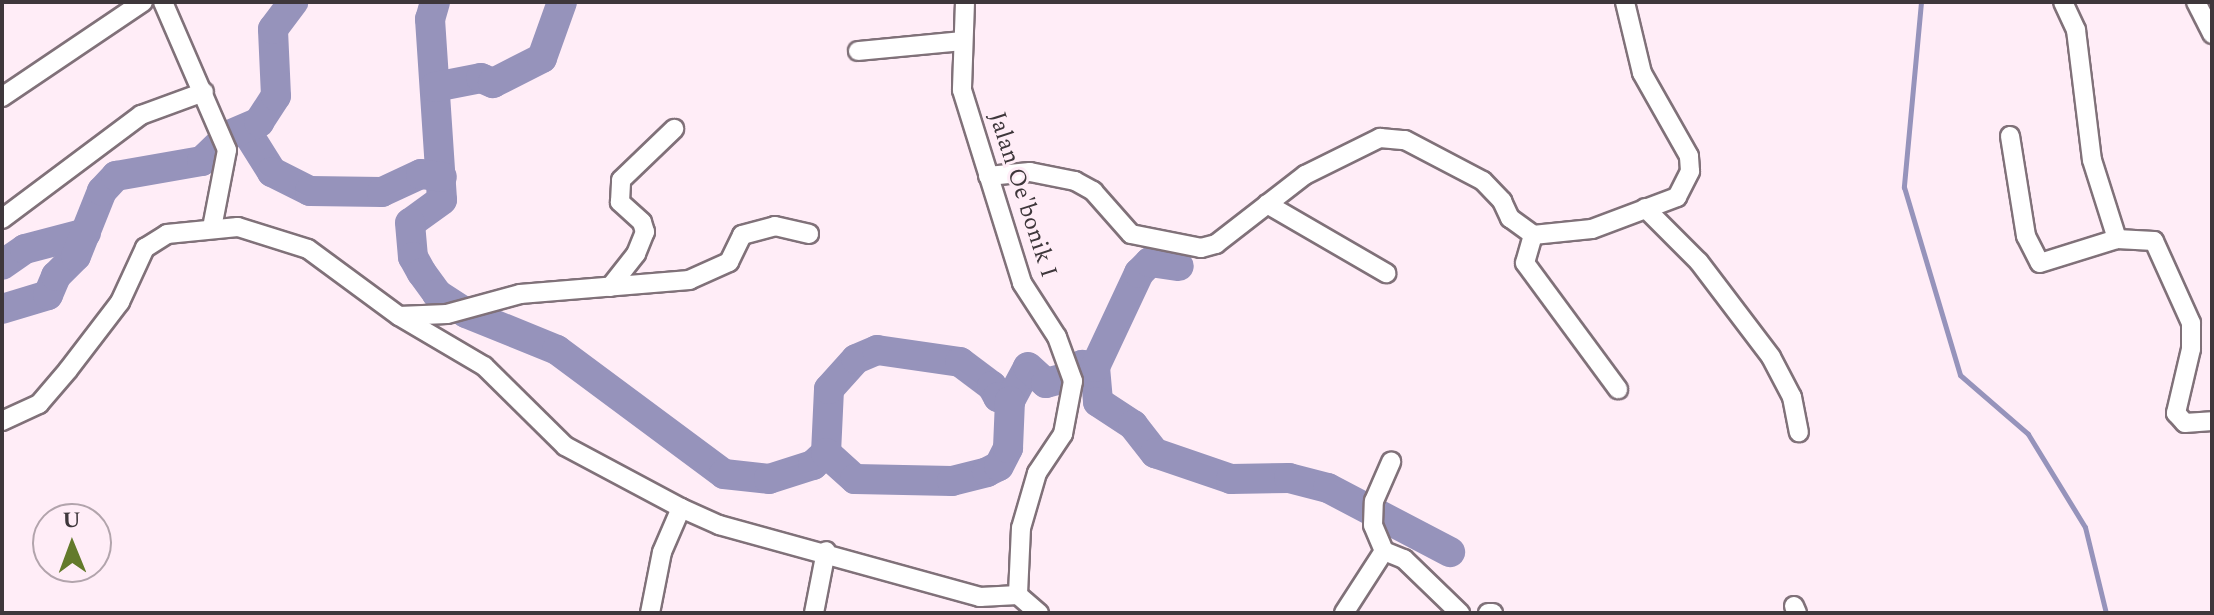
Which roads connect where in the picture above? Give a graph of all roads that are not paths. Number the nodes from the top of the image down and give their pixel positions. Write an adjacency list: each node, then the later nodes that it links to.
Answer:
1 (143, 2): 11 (street)
2 (163, 2): 10 (street)
3 (965, 2): 8 (street, Jalan Oe'bonik I)
4 (1625, 2): 16 (street)
5 (2063, 2): 21 (street)
6 (2196, 2): 7 (street)
7 (2212, 34)
8 (962, 41): 9 (street); 14 (street, Jalan Oe'bonik I)
9 (858, 51)
10 (204, 92): 17 (street); 18 (street)
11 (2, 97)
12 (674, 129): 23 (street)
13 (2010, 136): 21 (street)
14 (988, 176): 15 (street); 33 (street, Jalan Oe'bonik I)
15 (1267, 204): 20 (street); 22 (street)
16 (1645, 208): 20 (street); 28 (street)
17 (2, 219)
18 (212, 228): 24 (street); 26 (street)
19 (809, 234): 23 (street)
20 (1533, 235): 25 (street)
21 (2117, 239): 27 (street)
22 (1386, 273)
23 (610, 287): 24 (street)
24 (399, 316): 30 (street)
25 (1618, 389)
26 (2, 421)
27 (2212, 421)
28 (1799, 432)
29 (1391, 462): 32 (street)
30 (681, 508): 31 (street); 35 (street)
31 (826, 551): 34 (street); 36 (street)
32 (1384, 551): 38 (street); 39 (street)
33 (1018, 595): 34 (street); 37 (street)
34 (977, 605)
35 (650, 613)
36 (814, 613)
37 (1039, 613)
38 (1344, 613)
39 (1460, 613)

